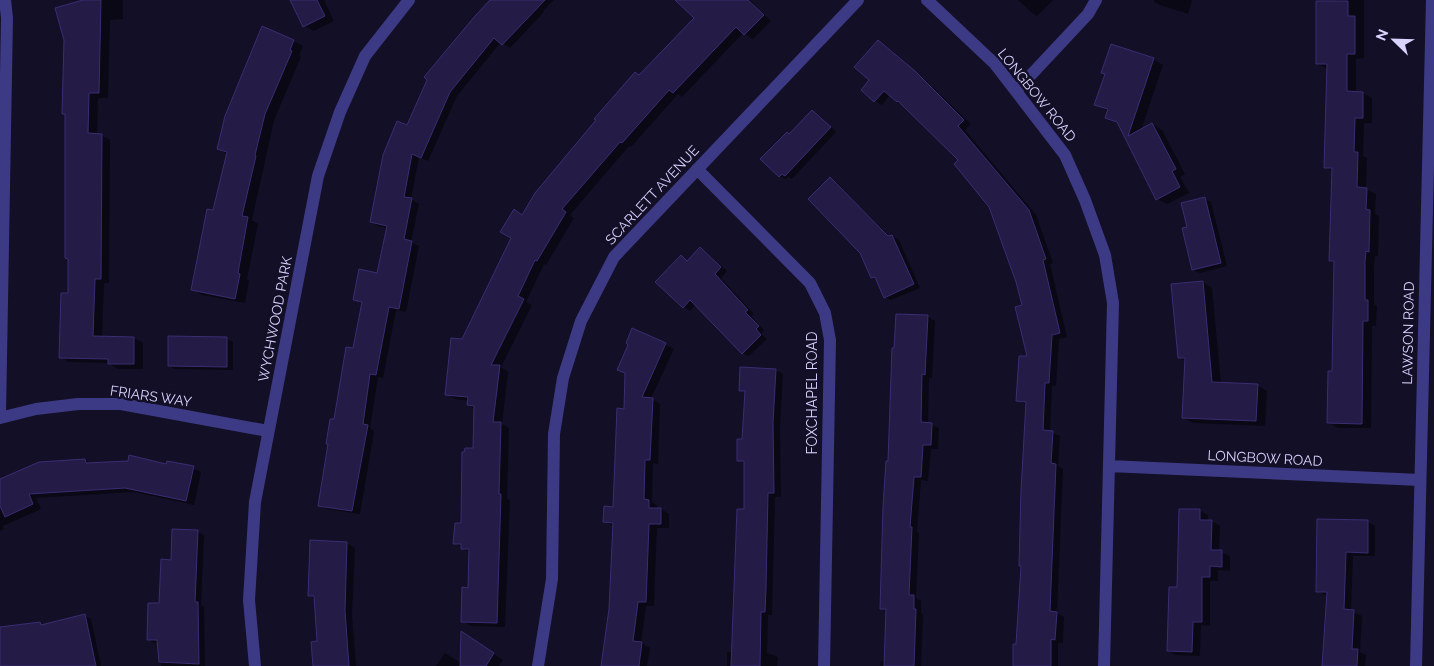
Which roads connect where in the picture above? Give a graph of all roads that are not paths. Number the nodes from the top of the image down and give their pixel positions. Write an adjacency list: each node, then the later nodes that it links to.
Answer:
1 (5, 0): 9 (street)
2 (409, 0): 10 (street, WYCHWOOD PARK)
3 (858, 0): 8 (street, SCARLETT AVENUE)
4 (927, 0): 7 (street, LONGBOW ROAD)
5 (1096, 0): 7 (street)
6 (1432, 0): 12 (street, LAWSON ROAD)
7 (1016, 92): 11 (street, LONGBOW ROAD)
8 (697, 169): 14 (street, SCARLETT AVENUE); 15 (street, FOXCHAPEL ROAD)
9 (0, 416): 10 (street, FRIARS WAY)
10 (268, 432): 13 (street, WYCHWOOD PARK)
11 (1109, 466): 12 (street, LONGBOW ROAD); 16 (street, LONGBOW ROAD)
12 (1420, 480): 17 (street, LAWSON ROAD)
13 (255, 666)
14 (538, 666)
15 (824, 666)
16 (1104, 666)
17 (1416, 666)

